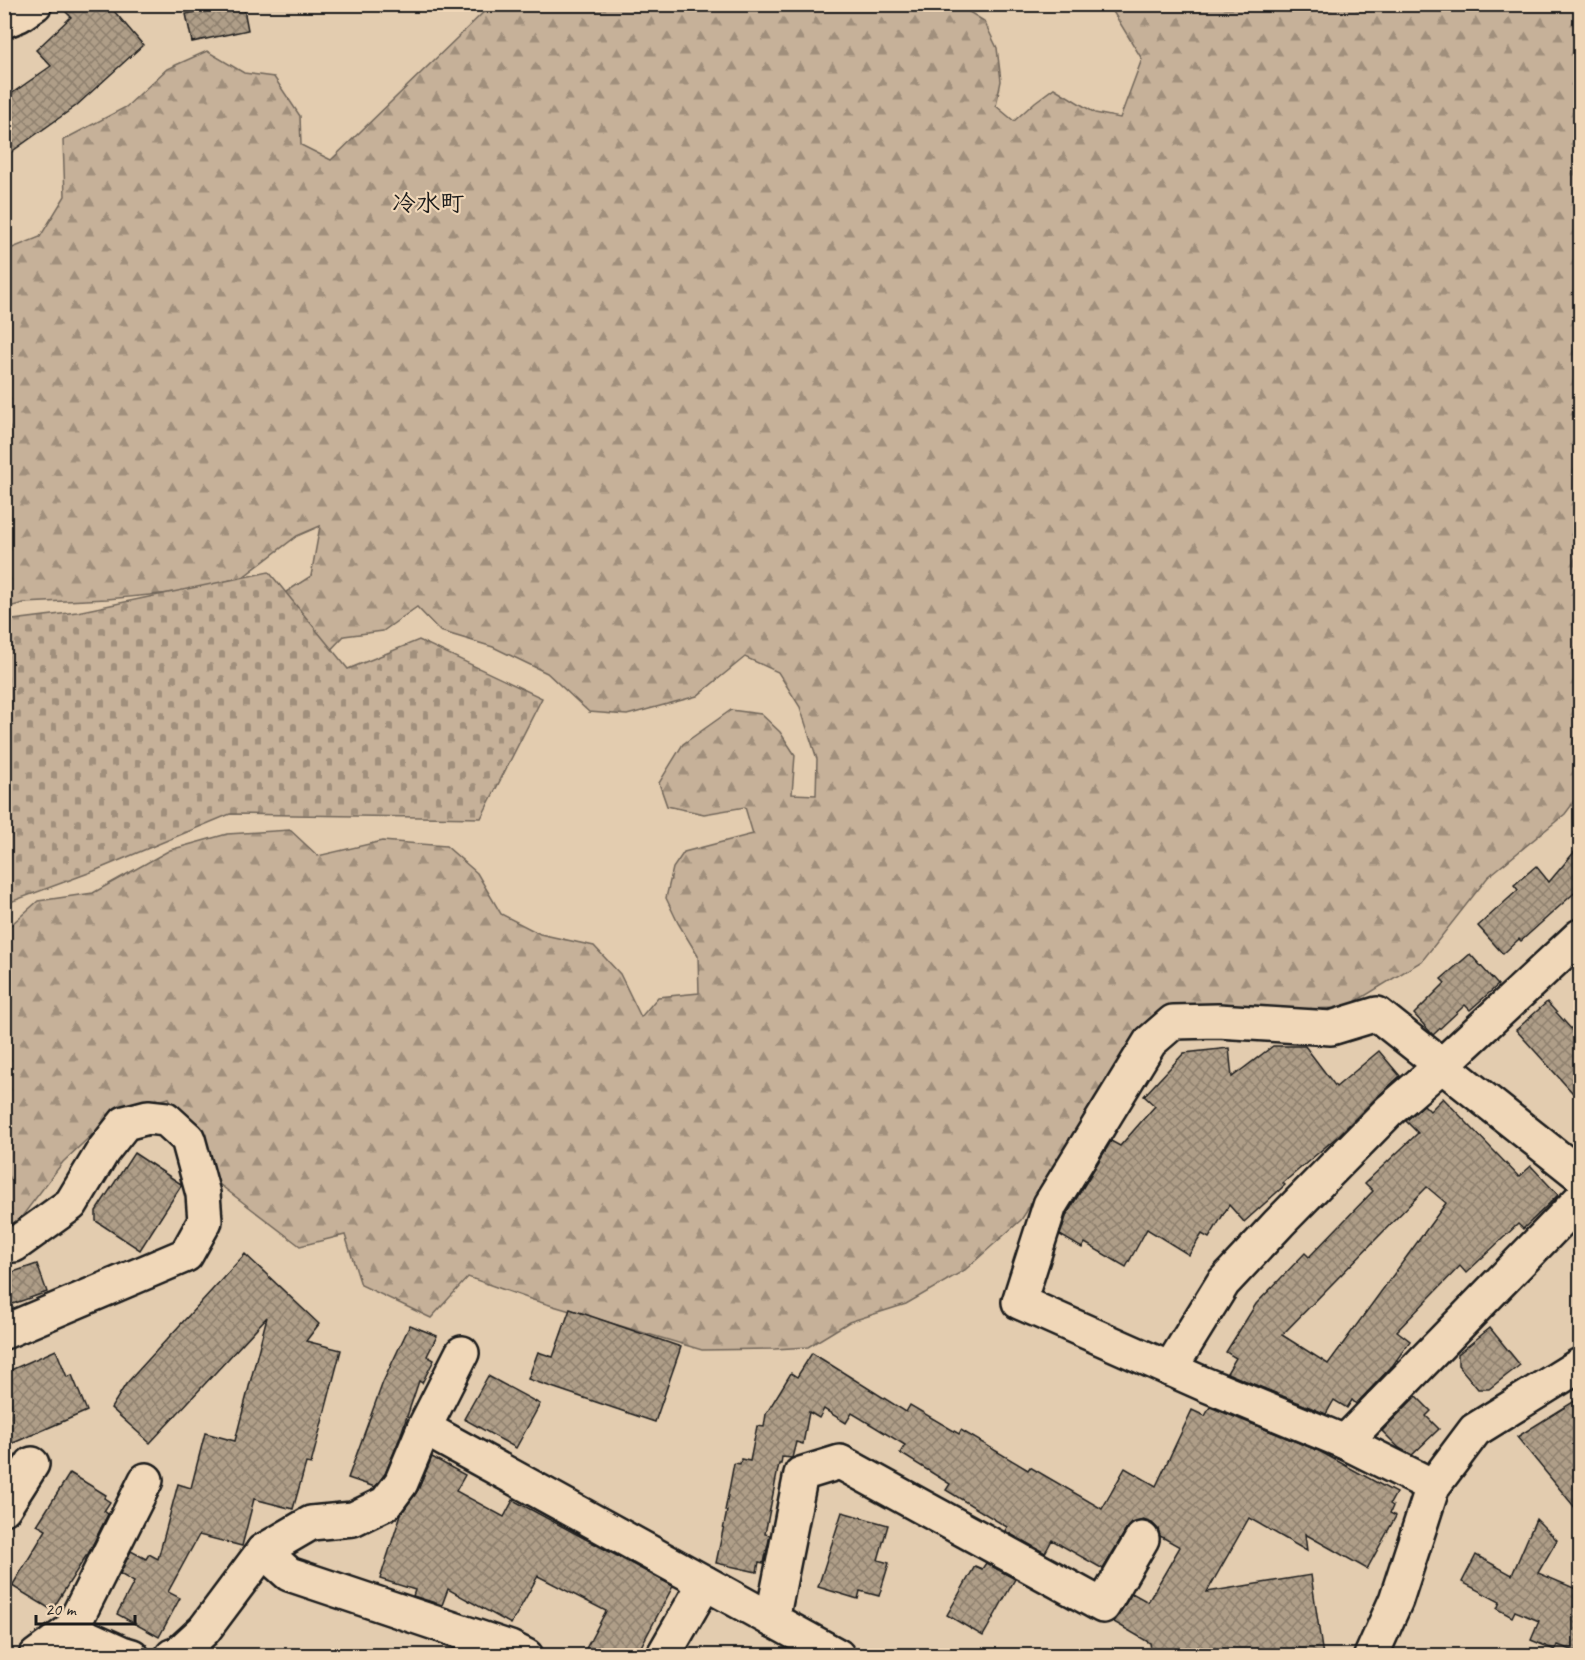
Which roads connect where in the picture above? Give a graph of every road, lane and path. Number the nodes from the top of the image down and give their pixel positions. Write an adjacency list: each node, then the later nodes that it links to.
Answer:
1 (35, 4): 2 (street)
2 (4, 21)
3 (1581, 936): 4 (street)
4 (1441, 1066): 5 (street); 11 (street); 11 (street)
5 (1581, 1175)
6 (1581, 1200): 13 (street)
7 (4, 1245): 8 (street)
8 (4, 1332)
9 (462, 1353): 12 (street)
10 (1581, 1365): 16 (street)
11 (1170, 1369): 13 (street)
12 (424, 1428): 19 (street); 20 (street)
13 (1344, 1442): 16 (street)
14 (32, 1464): 17 (street)
15 (146, 1480): 22 (street)
16 (1433, 1486): 29 (street)
17 (4, 1508)
18 (1142, 1539): 21 (street)
19 (263, 1551): 25 (street); 26 (street)
20 (705, 1583): 21 (street); 27 (street)
21 (772, 1620): 28 (street)
22 (71, 1630): 23 (street); 24 (street)
23 (36, 1656)
24 (132, 1656)
25 (172, 1656)
26 (526, 1656)
27 (663, 1656)
28 (838, 1656)
29 (1371, 1656)

